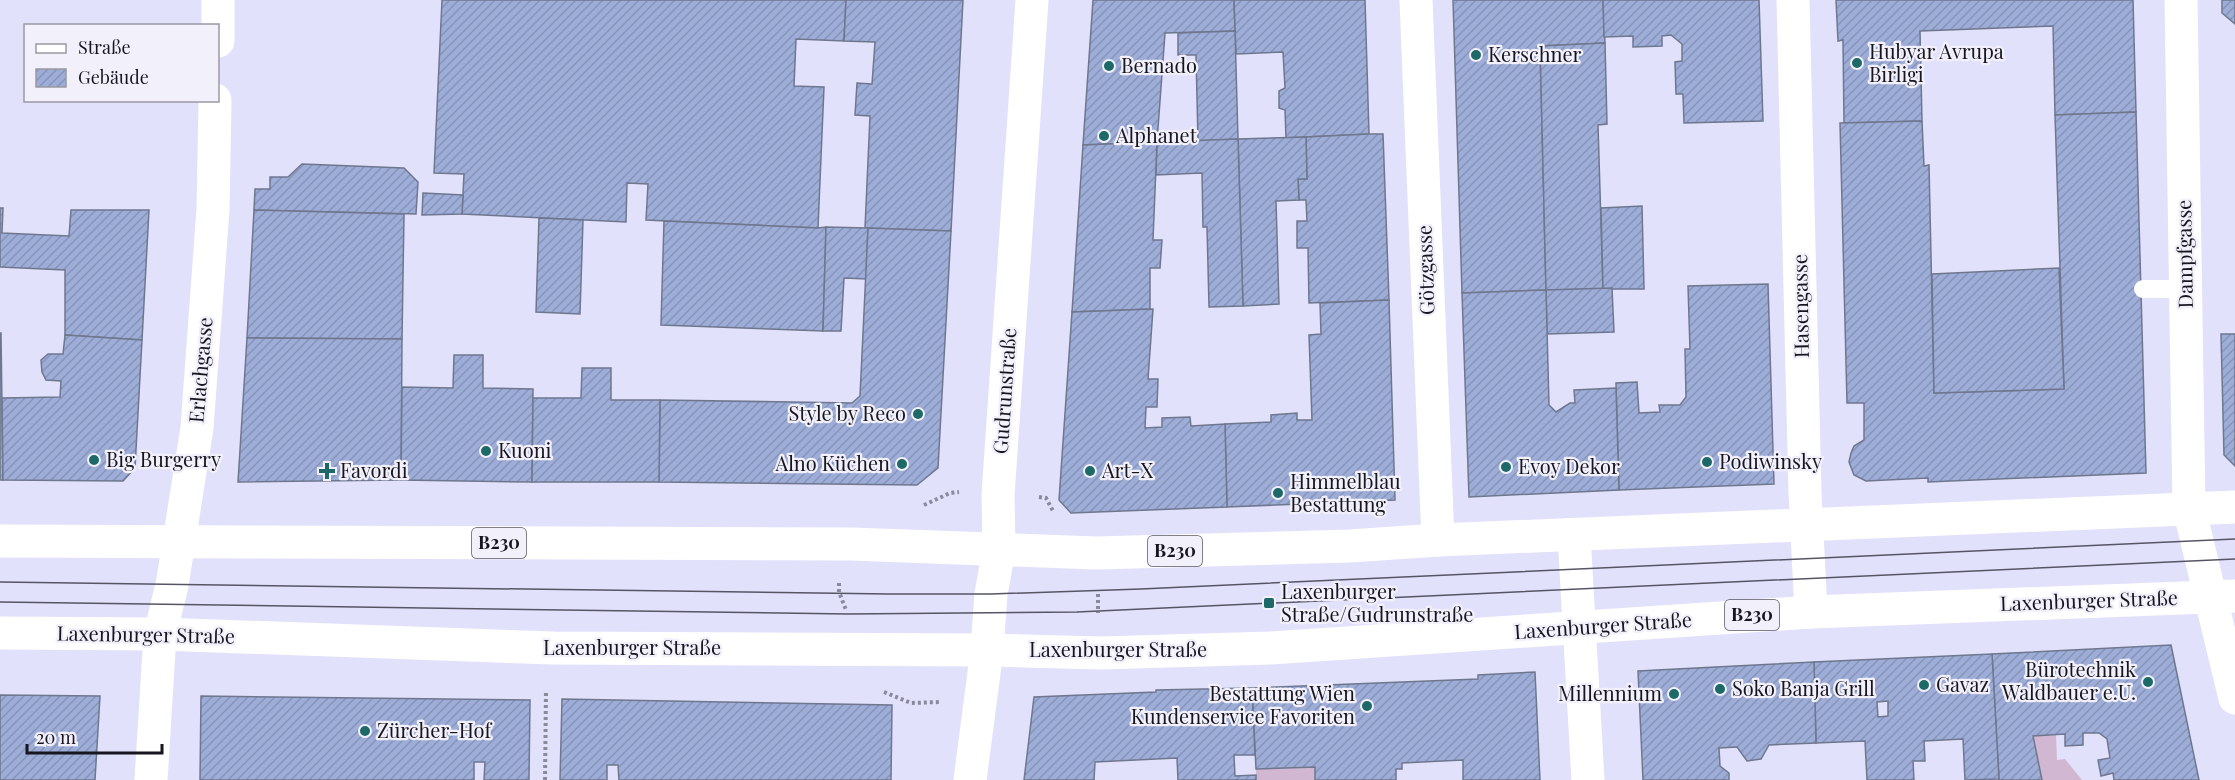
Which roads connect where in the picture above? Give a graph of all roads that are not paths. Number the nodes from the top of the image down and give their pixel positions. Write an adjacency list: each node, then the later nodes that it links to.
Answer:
1 (218, 0): 6 (main road)
2 (1032, 0): 17 (main road, Gudrunstraße)
3 (1416, 0): 14 (main road, Götzgasse)
4 (1793, 0): 12 (main road, Hasengasse)
5 (2181, 0): 8 (main road, Dampfgasse)
6 (218, 24)
7 (215, 102): 16 (main road, Erlachgasse)
8 (2185, 288): 9 (lane); 11 (main road, Dampfgasse)
9 (2143, 289)
10 (2235, 507): 11 (main road, B230)
11 (2189, 508): 12 (main road, B230); 18 (main road, Dampfgasse)
12 (1806, 526): 13 (main road, B230); 19 (main road, Hasengasse)
13 (1574, 535): 14 (main road, B230); 20 (main road)
14 (1438, 540): 17 (main road, B230)
15 (0, 541): 16 (main road, B230)
16 (179, 542): 17 (main road, B230); 22 (main road, Erlachgasse)
17 (999, 550): 23 (main road, Gudrunstraße)
18 (2223, 596): 19 (main road, Laxenburger Straße / B230); 24 (main road, Dampfgasse)
19 (1811, 612): 20 (main road, Laxenburger Straße / B230)
20 (1579, 627): 23 (main road, Laxenburger Straße / B230); 27 (main road)
21 (0, 633): 22 (main road, Laxenburger Straße / B230)
22 (160, 634): 23 (main road, Laxenburger Straße / B230); 25 (main road, Erlachgasse)
23 (987, 650): 26 (main road, Gudrunstraße)
24 (2235, 698)
25 (151, 780)
26 (970, 780)
27 (1588, 780)

